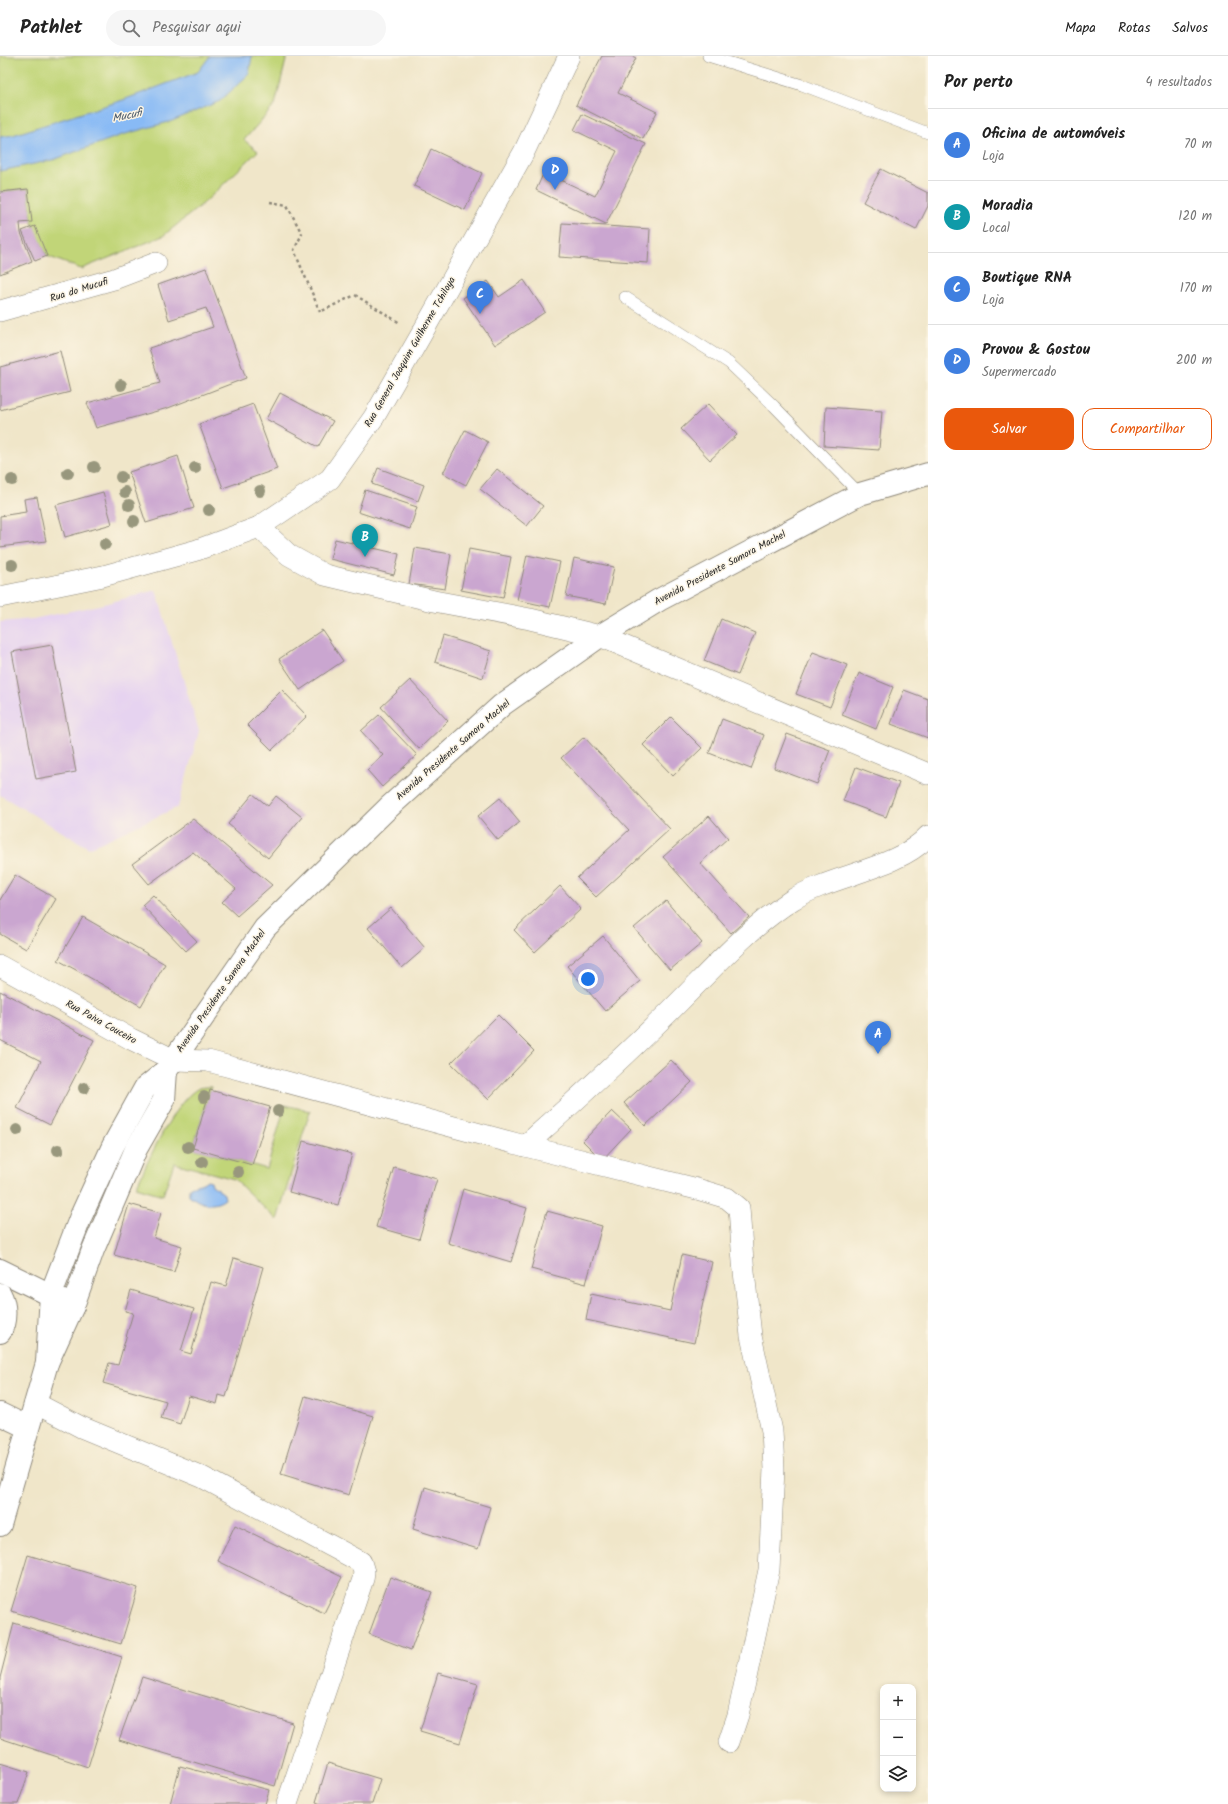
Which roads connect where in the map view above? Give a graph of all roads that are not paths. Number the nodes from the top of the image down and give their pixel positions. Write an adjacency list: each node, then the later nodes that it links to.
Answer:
1 (569, 56): 9 (street, Rua General Joaquim Guilherme Tchiloya)
2 (708, 56): 3 (lane)
3 (928, 133)
4 (156, 263): 6 (street, Rua do Mucufi)
5 (625, 297): 8 (lane)
6 (0, 312)
7 (928, 474): 8 (main road, Avenida Presidente Samora Machel)
8 (860, 494): 11 (main road, Avenida Presidente Samora Machel)
9 (259, 527): 10 (street, Rua General Joaquim Guilherme Tchiloya); 11 (street)
10 (0, 597)
11 (600, 636): 12 (street); 15 (main road, Avenida Presidente Samora Machel)
12 (928, 774)
13 (928, 836): 16 (street)
14 (0, 966): 15 (street, Rua Paiva Couceiro)
15 (170, 1065): 16 (street, Rua Paiva Couceiro); 19 (main road, Avenida Presidente Samora Machel); 20 (main road, Avenida Presidente Samora Machel)
16 (525, 1146): 27 (street, Rua Paiva Couceiro)
17 (0, 1270): 19 (main road)
18 (0, 1294): 21 (main road)
19 (51, 1294): 20 (main road); 22 (main road, Avenida Presidente Samora Machel)
20 (73, 1306): 22 (main road, Avenida Presidente Samora Machel)
21 (0, 1332)
22 (47, 1363): 23 (main road, Avenida Presidente Samora Machel)
23 (35, 1403): 25 (main road, Avenida Presidente Samora Machel); 28 (street)
24 (0, 1414): 25 (main road)
25 (27, 1427): 26 (main road, Avenida Presidente Samora Machel)
26 (0, 1525)
27 (729, 1742)
28 (288, 1804)

